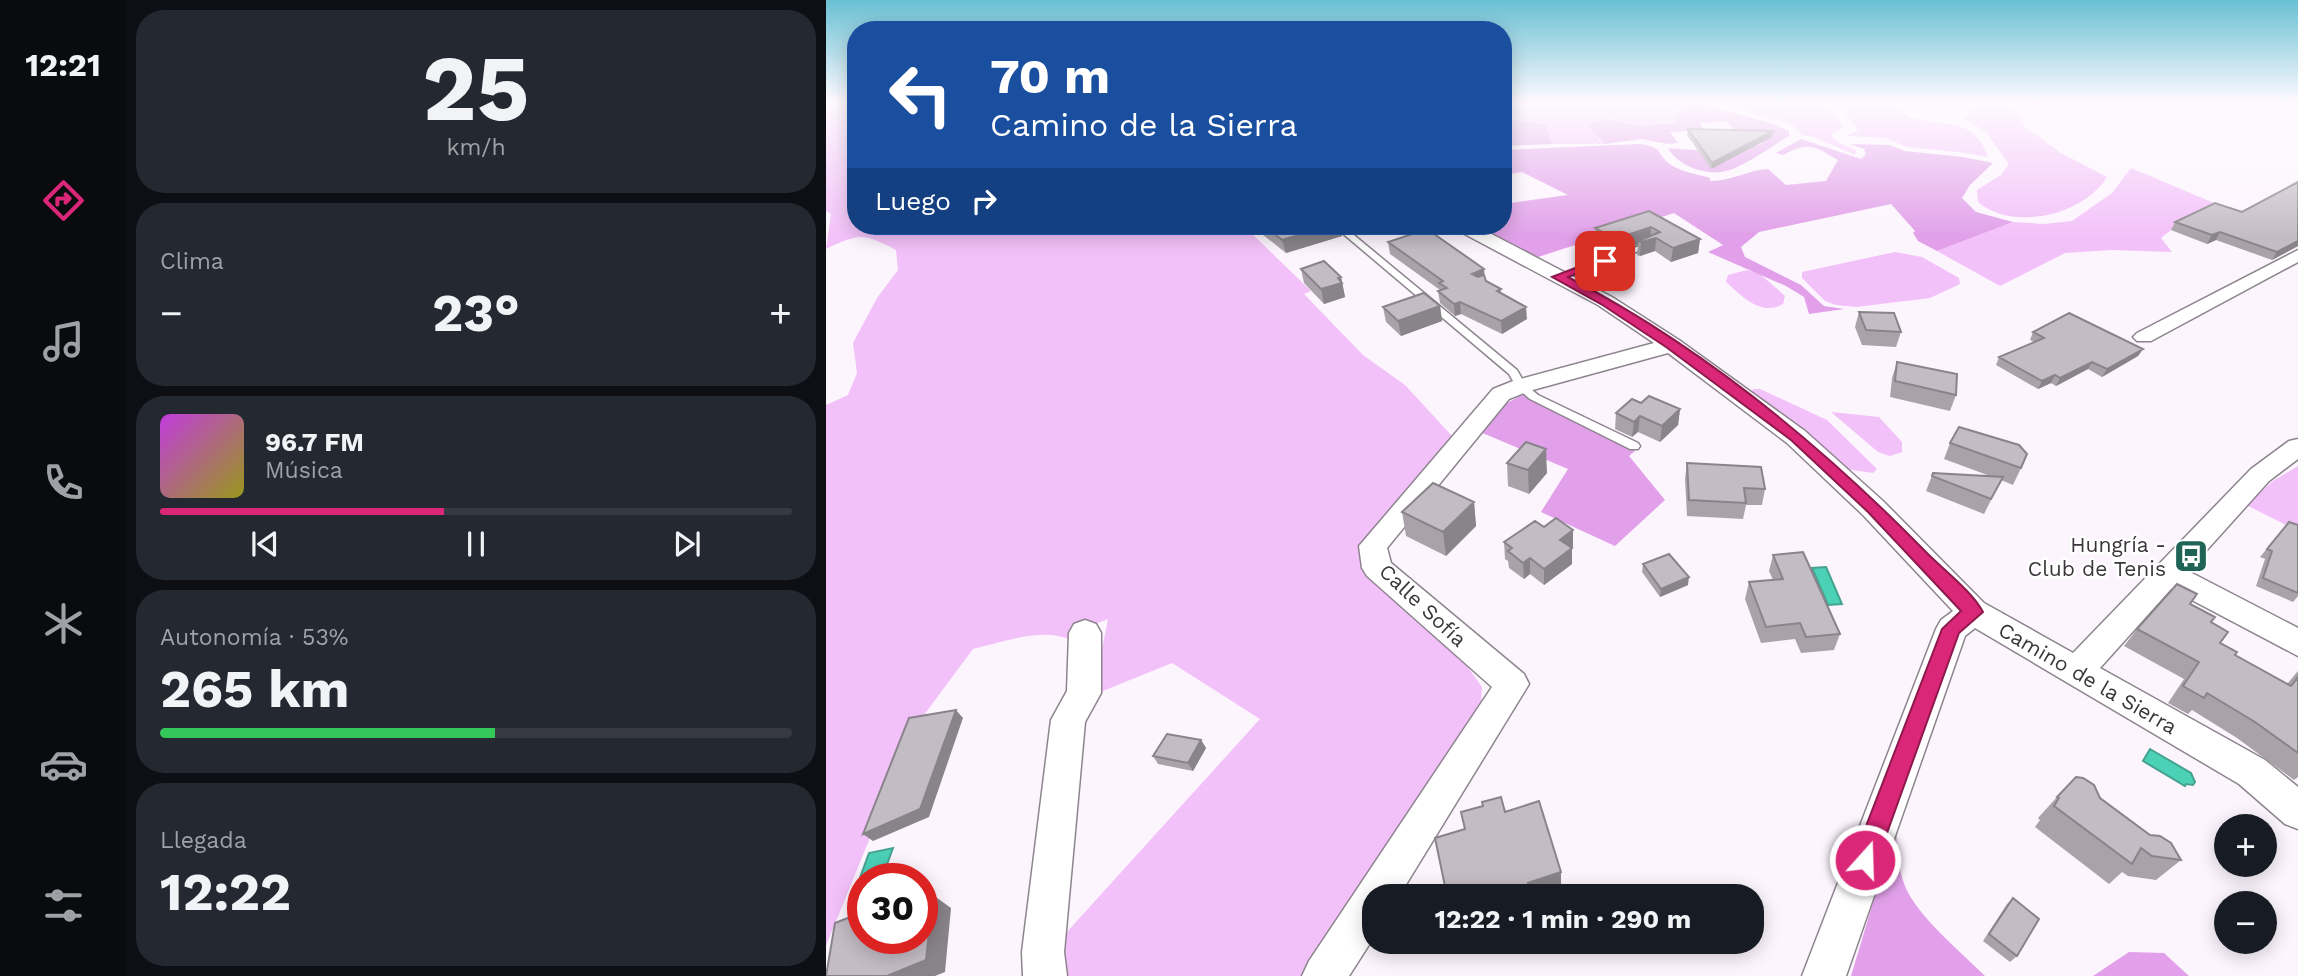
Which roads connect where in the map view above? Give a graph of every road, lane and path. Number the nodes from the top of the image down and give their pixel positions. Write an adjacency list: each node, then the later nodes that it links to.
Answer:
1 (1349, 235): 8 (lane)
2 (1481, 235): 5 (street, Camino de la Sierra)
3 (1652, 245): 5 (lane)
4 (2298, 255): 6 (street)
5 (1558, 277): 7 (street, Camino de la Sierra)
6 (2144, 337)
7 (1671, 345): 8 (street, Calle Sofía); 12 (street, Camino de la Sierra)
8 (1521, 386): 9 (lane); 17 (street, Calle Sofía)
9 (1634, 446)
10 (2298, 447): 11 (street)
11 (2166, 573): 14 (street); 15 (street)
12 (1973, 612): 15 (street, Camino de la Sierra); 21 (street)
13 (1085, 633): 19 (street)
14 (2298, 643)
15 (2077, 671): 16 (street, Camino de la Sierra)
16 (2298, 811)
17 (1384, 884)
18 (1362, 918): 20 (street, Calle Sofía)
19 (1045, 976)
20 (1324, 976)
21 (1824, 976)

